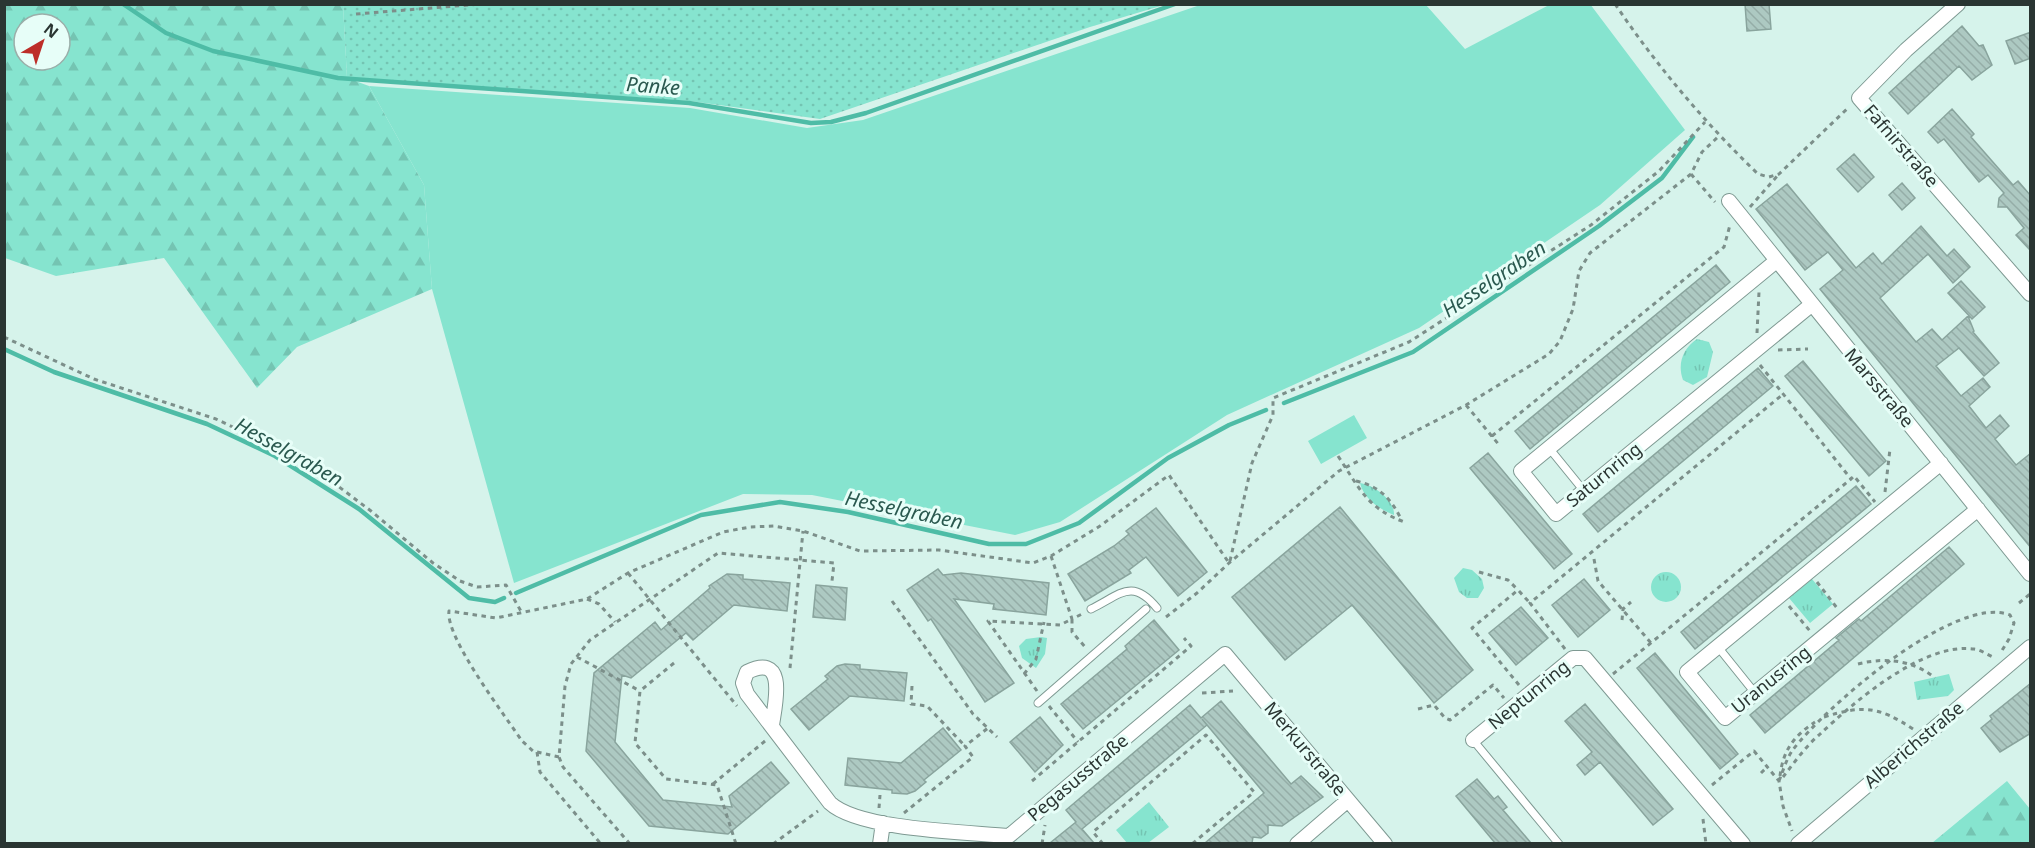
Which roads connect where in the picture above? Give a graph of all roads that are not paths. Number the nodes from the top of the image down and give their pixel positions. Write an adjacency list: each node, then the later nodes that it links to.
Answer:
1 (1958, 4): 4 (street, Fafnirstraße)
2 (1729, 201): 3 (street, Marsstraße)
3 (1775, 262): 5 (street, Marsstraße); 6 (street, Saturnring)
4 (2031, 294)
5 (1811, 305): 7 (street, Marsstraße); 8 (street, Saturnring)
6 (1549, 448): 8 (lane); 8 (street, Saturnring)
7 (1941, 463): 9 (street, Marsstraße); 14 (street, Uranusring)
8 (1584, 491)
9 (1978, 509): 10 (street, Marsstraße); 17 (street, Uranusring)
10 (2031, 574)
11 (1157, 608): 12 (lane)
12 (1091, 609)
13 (1146, 609): 18 (lane)
14 (1718, 647): 17 (lane); 17 (street, Uranusring)
15 (2031, 647): 24 (street, Alberichstraße)
16 (1225, 654): 21 (street, Merkurstraße); 23 (street, Pegasusstraße)
17 (1755, 693)
18 (1040, 700)
19 (772, 725): 22 (street, Pegasusstraße)
20 (1473, 740): 28 (lane, Neptunring); 29 (street, Neptunring)
21 (1348, 800): 25 (street); 27 (street, Merkurstraße)
22 (883, 823): 23 (street, Pegasusstraße); 26 (street)
23 (1012, 840)
24 (1796, 840)
25 (1305, 841)
26 (880, 843)
27 (1385, 843)
28 (1559, 843)
29 (1743, 843)

